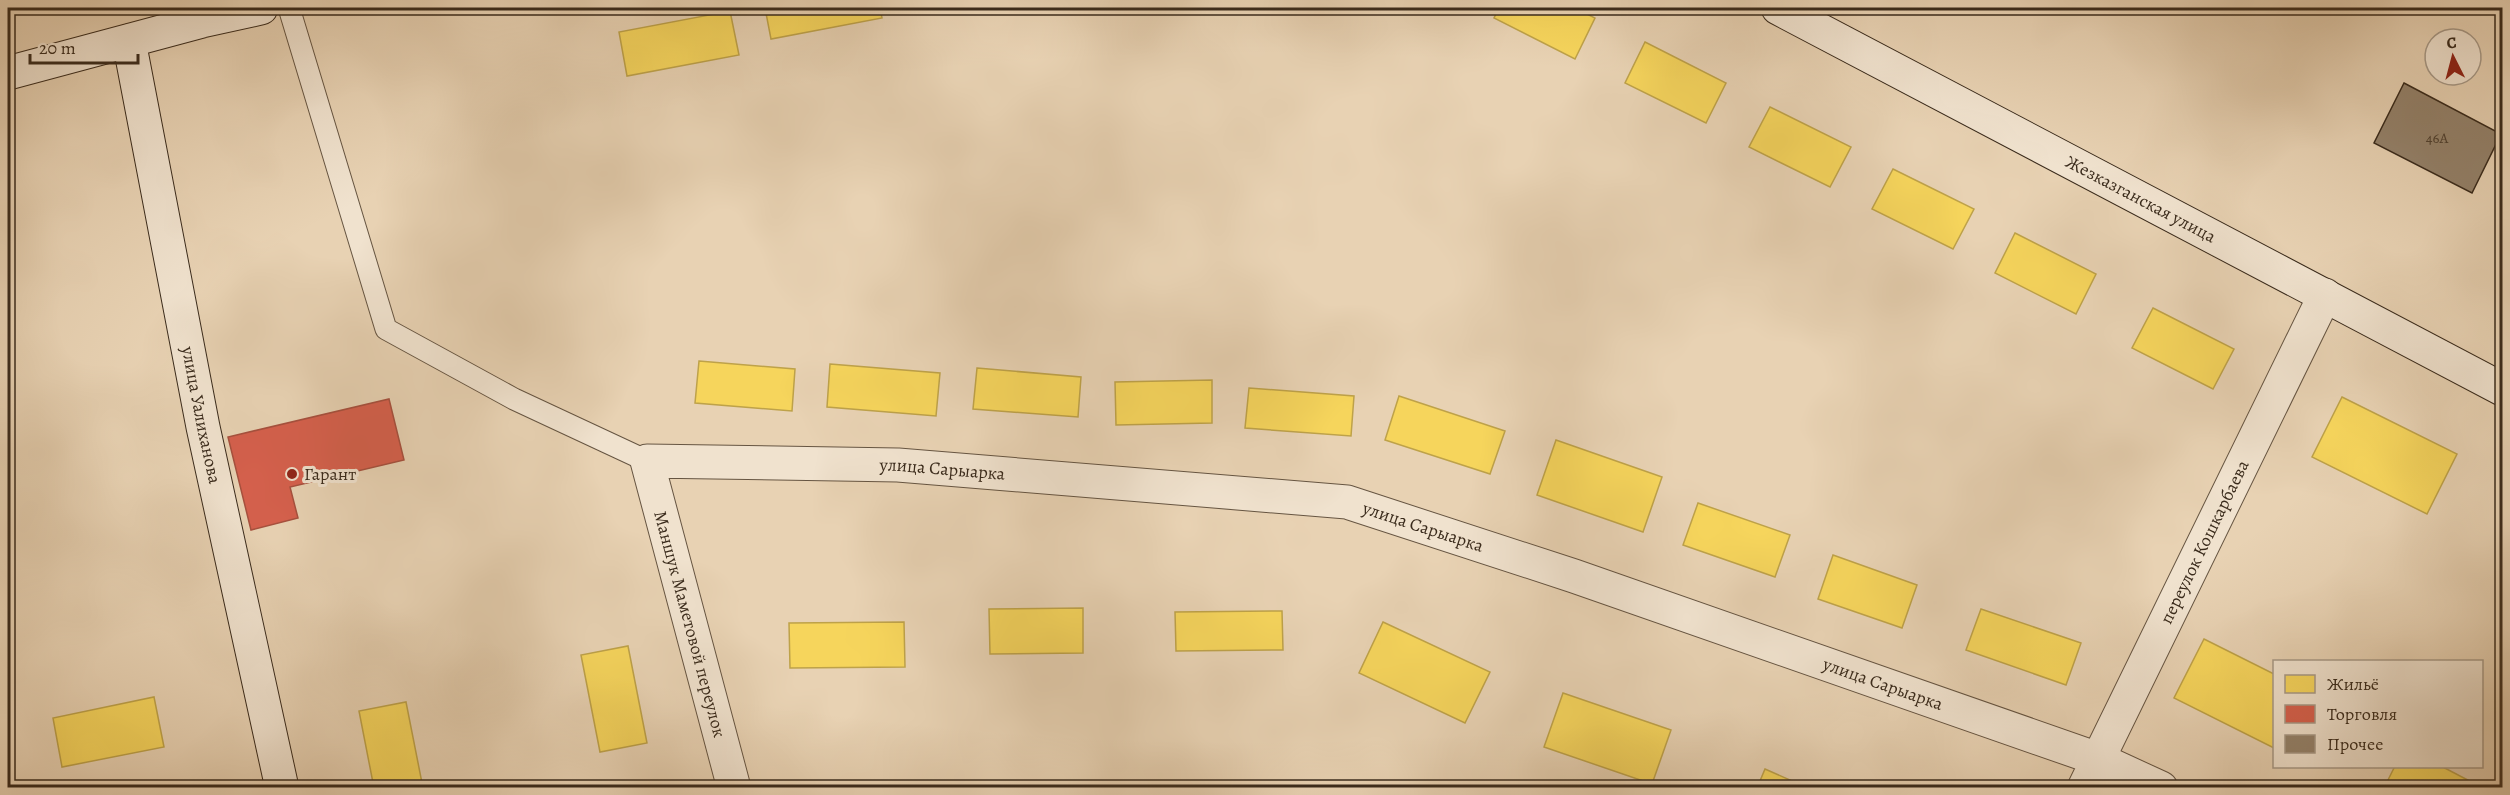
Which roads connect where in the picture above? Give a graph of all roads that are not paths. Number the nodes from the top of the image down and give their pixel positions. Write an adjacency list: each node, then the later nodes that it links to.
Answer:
1 (261, 8): 4 (street)
2 (289, 8): 8 (lane)
3 (1778, 8): 6 (street, Жезказганская улица)
4 (129, 41): 5 (street); 10 (street, улица Уалиханова)
5 (8, 73)
6 (2325, 295): 7 (street, Жезказганская улица); 9 (street, переулок Кошкарбаева)
7 (2502, 388)
8 (646, 461): 9 (street, улица Сарыарка); 11 (street, Маншук Маметовой переулок)
9 (2098, 759): 12 (street, переулок Кошкарбаева); 13 (street, улица Сарыарка)
10 (282, 788)
11 (734, 788)
12 (2084, 788)
13 (2161, 788)

